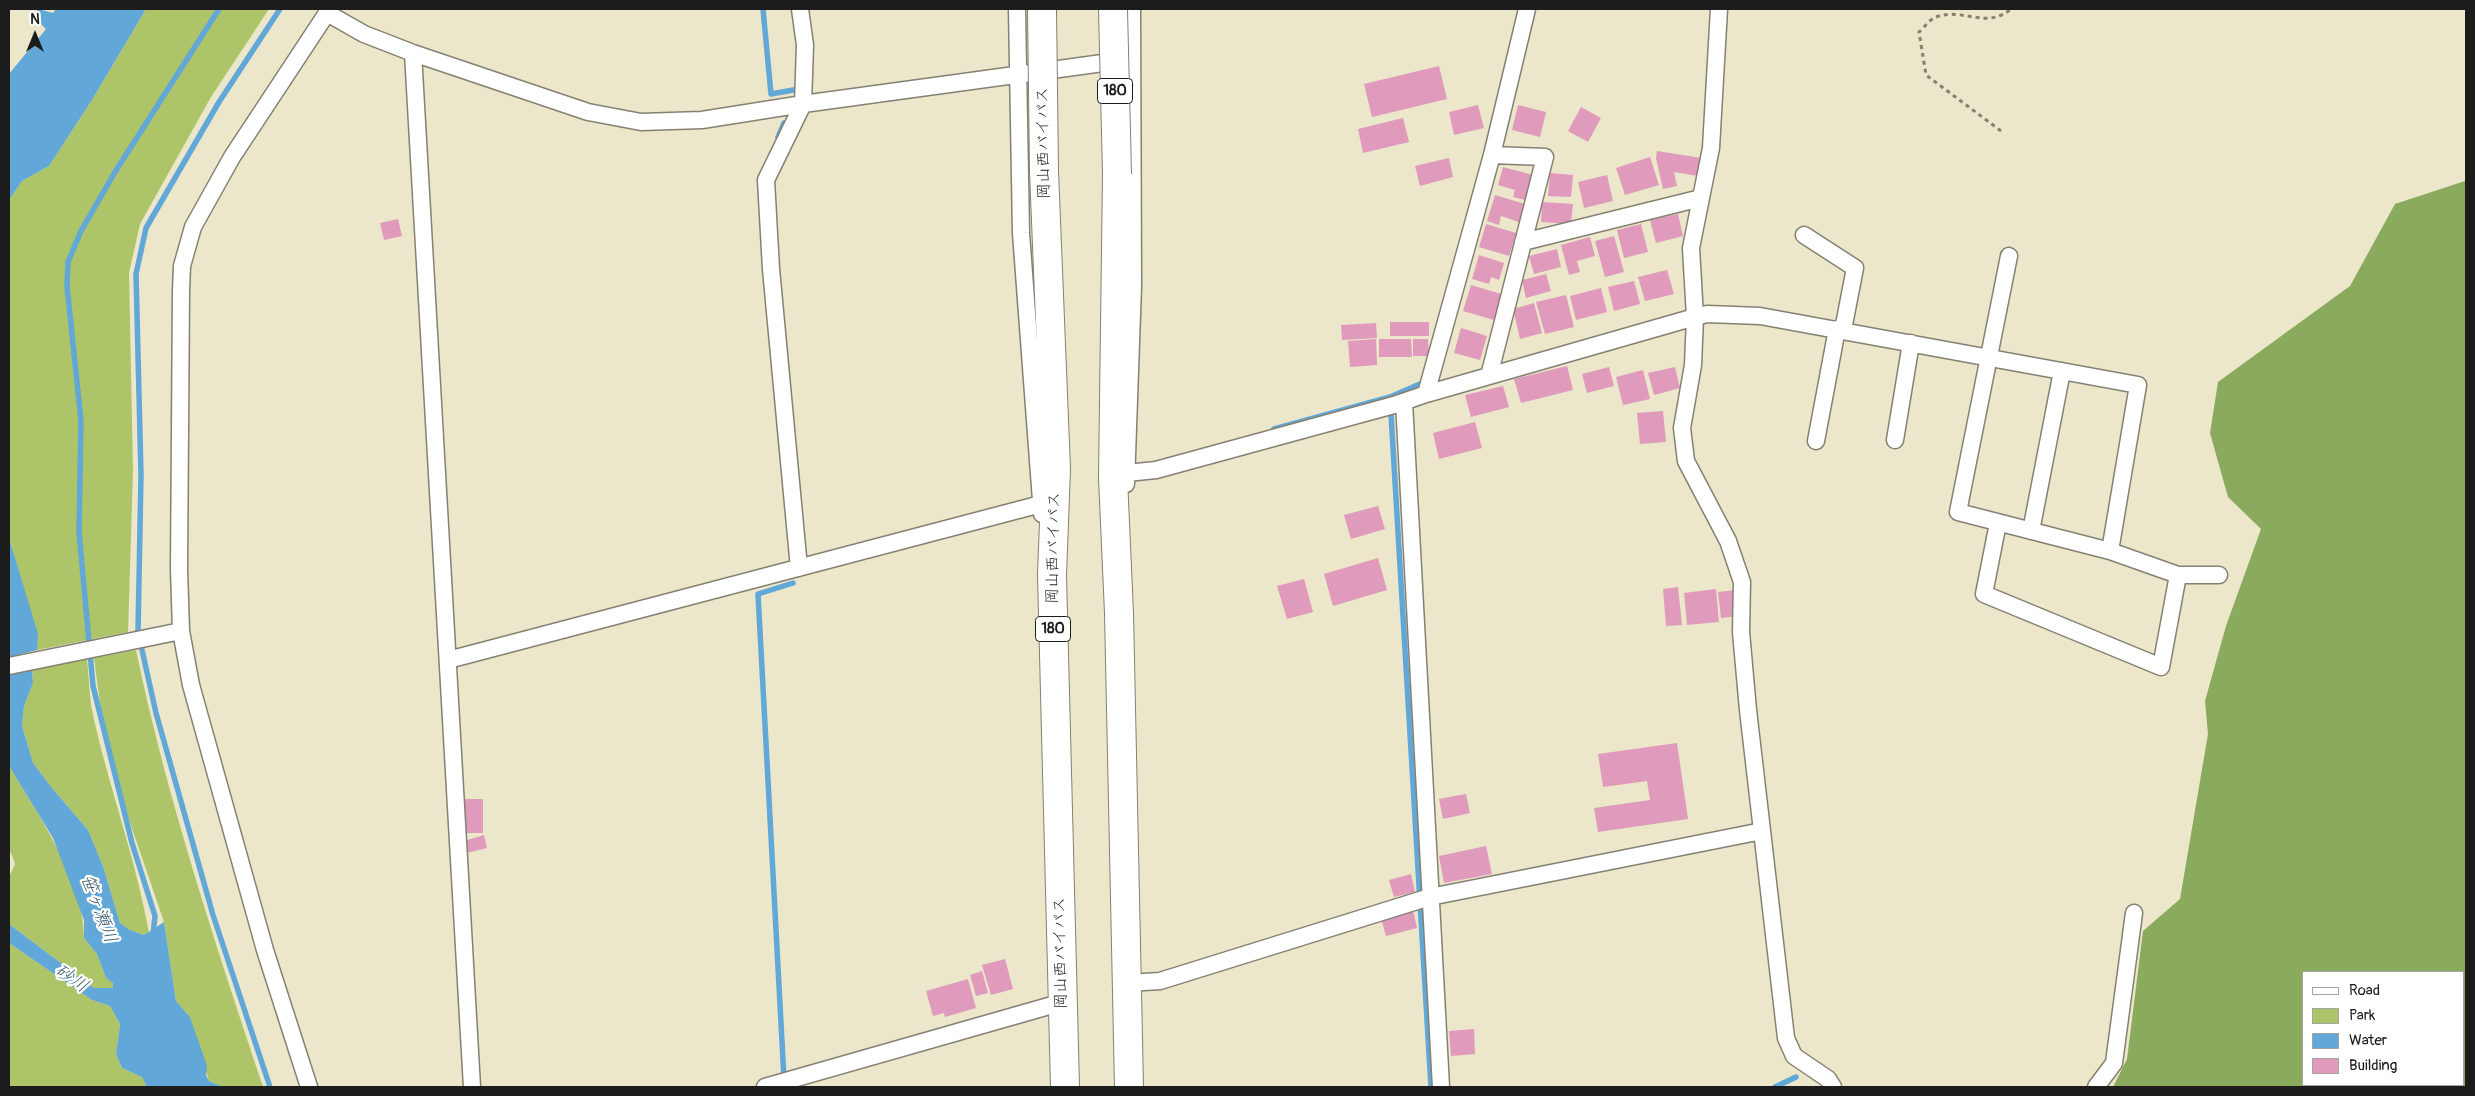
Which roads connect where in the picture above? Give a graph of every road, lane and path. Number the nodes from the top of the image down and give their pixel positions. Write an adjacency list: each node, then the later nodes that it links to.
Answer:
1 (800, 9): 12 (street)
2 (1016, 9): 11 (street)
3 (1042, 9): 35 (highway, 岡山西バイパス / 180, bridge)
4 (1113, 9): 38 (highway, 180, bridge)
5 (1132, 9): 10 (street)
6 (1527, 9): 14 (street)
7 (1719, 9): 15 (street)
8 (2011, 9): 13 (path)
9 (413, 53): 12 (street); 39 (street); 40 (street)
10 (1132, 58): 11 (street); 29 (street)
11 (1018, 74): 12 (street); 30 (street)
12 (803, 104): 34 (street)
13 (2001, 131)
14 (1496, 155): 17 (street); 25 (street)
15 (1701, 198): 17 (street); 19 (street)
16 (1804, 235): 20 (street)
17 (1523, 242): 24 (street)
18 (2009, 256): 22 (street)
19 (1695, 317): 20 (street); 24 (street); 42 (street)
20 (1840, 329): 21 (street); 27 (street)
21 (1911, 342): 22 (street); 28 (street)
22 (1990, 357): 23 (street); 31 (street)
23 (2062, 371): 32 (street); 33 (street)
24 (1489, 376): 25 (street)
25 (1426, 394): 26 (street)
26 (1395, 405): 29 (street); 43 (street)
27 (1816, 440)
28 (1895, 440)
29 (1127, 473): 38 (street)
30 (1041, 504): 34 (street); 35 (street)
31 (1998, 523): 32 (street); 36 (street)
32 (2031, 531): 33 (street)
33 (2110, 551): 36 (street)
34 (799, 568): 40 (street)
35 (1052, 575): 46 (highway, 岡山西バイパス / 180)
36 (2178, 575): 37 (street)
37 (2219, 575)
38 (1119, 613): 45 (highway, 180)
39 (178, 631): 41 (street); 48 (street)
40 (448, 660): 49 (street)
41 (9, 666)
42 (1762, 831): 43 (street); 53 (street)
43 (1424, 899): 45 (street); 52 (street)
44 (2134, 913): 54 (street)
45 (1127, 983): 51 (highway, 180)
46 (1063, 1002): 47 (street); 50 (highway, 岡山西バイパス / 180)
47 (778, 1083)
48 (309, 1087)
49 (472, 1087)
50 (1065, 1087)
51 (1129, 1087)
52 (1441, 1087)
53 (1833, 1087)
54 (2096, 1087)

